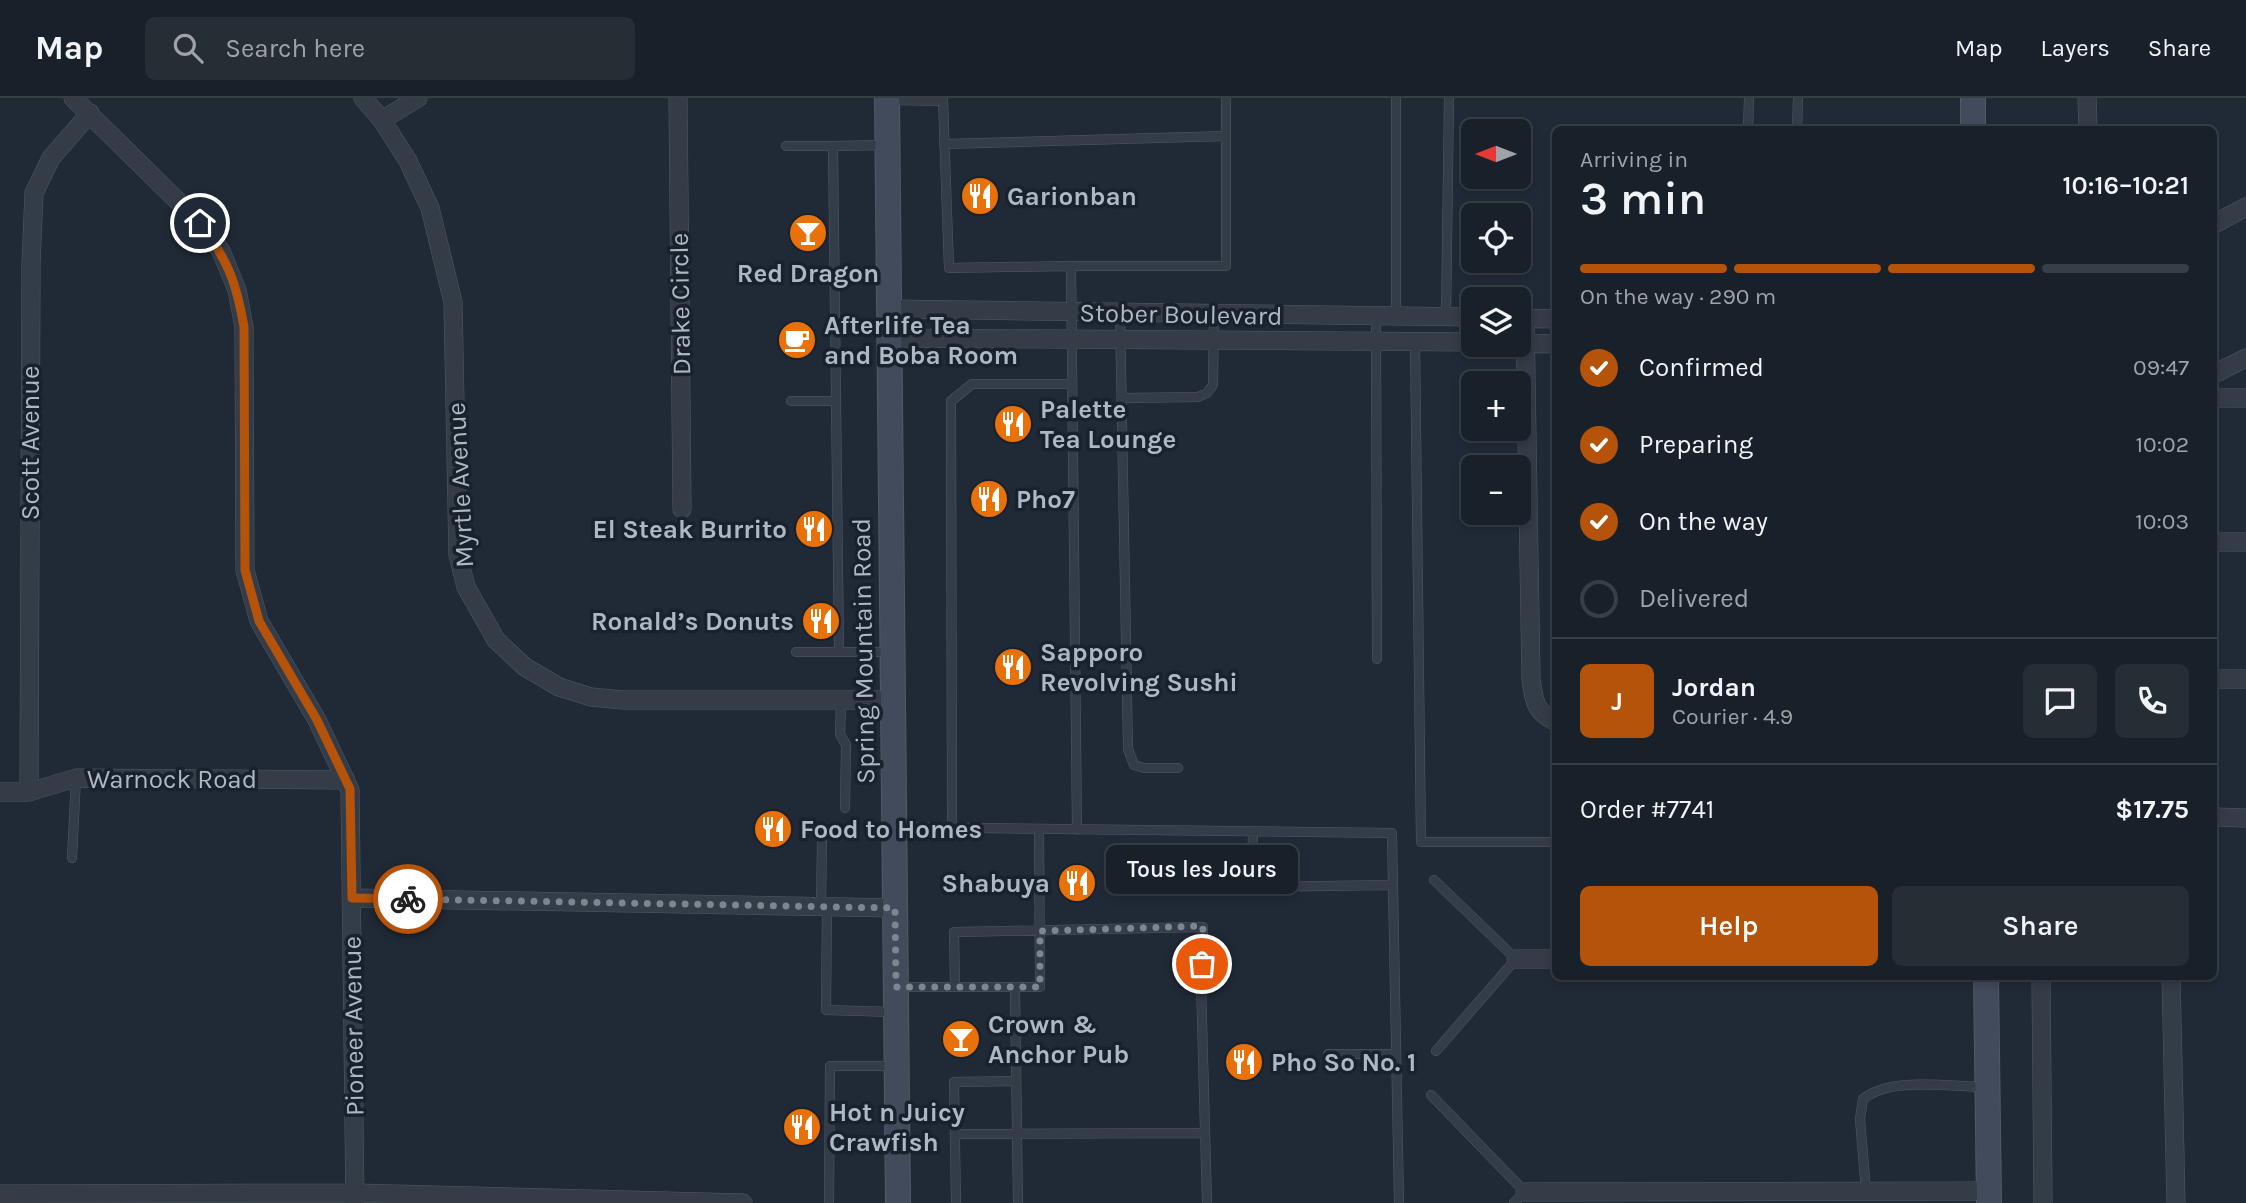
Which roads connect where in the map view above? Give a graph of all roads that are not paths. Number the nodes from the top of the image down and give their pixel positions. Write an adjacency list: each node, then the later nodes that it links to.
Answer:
1 (73, 98): 14 (street, Pioneer Avenue)
2 (363, 98): 15 (street, Myrtle Avenue)
3 (418, 98): 15 (street)
4 (678, 98): 56 (street, Drake Circle)
5 (1226, 98): 20 (lane)
6 (1396, 98): 33 (lane)
7 (1449, 98): 34 (lane)
8 (1749, 98): 16 (lane)
9 (1798, 98): 17 (lane)
10 (1973, 98): 18 (main road)
11 (2087, 98): 19 (street)
12 (887, 99): 13 (lane); 22 (main road, Spring Mountain Road)
13 (943, 100): 21 (lane)
14 (90, 113): 70 (street, Pioneer Avenue); 72 (street, Scott Avenue)
15 (382, 120): 66 (street, Myrtle Avenue)
16 (1748, 126)
17 (1797, 126)
18 (1973, 126)
19 (2088, 126)
20 (1226, 136): 21 (lane); 27 (lane)
21 (944, 144): 27 (lane)
22 (887, 145): 24 (lane); 28 (main road, Spring Mountain Road)
23 (786, 146): 24 (lane)
24 (833, 146): 55 (lane)
25 (2246, 207): 26 (street)
26 (2217, 222)
27 (1071, 265): 29 (lane)
28 (889, 309): 29 (street, Stober Boulevard); 38 (main road, Spring Mountain Road)
29 (1071, 312): 30 (street, Stober Boulevard); 39 (lane)
30 (1119, 313): 31 (street, Stober Boulevard); 40 (lane)
31 (1214, 315): 32 (street, Stober Boulevard); 42 (lane)
32 (1376, 317): 33 (street, Stober Boulevard); 43 (lane)
33 (1396, 317): 34 (street, Stober Boulevard)
34 (1446, 317): 35 (street, Stober Boulevard)
35 (1461, 317)
36 (1531, 318): 37 (street)
37 (1552, 319)
38 (890, 338): 39 (street, Stober Boulevard); 60 (main road, Spring Mountain Road)
39 (1072, 339): 40 (street, Stober Boulevard); 50 (lane)
40 (1121, 340): 42 (street, Stober Boulevard); 51 (lane)
41 (1415, 341): 43 (street, Stober Boulevard); 44 (street, Stober Boulevard); 82 (lane)
42 (1213, 342): 43 (street, Stober Boulevard); 51 (lane)
43 (1377, 342): 62 (lane)
44 (1461, 342)
45 (1531, 343): 46 (street)
46 (1552, 344)
47 (1522, 357): 67 (street)
48 (2246, 358): 49 (street)
49 (2217, 372)
50 (1072, 384): 77 (lane); 78 (lane)
51 (1123, 398): 68 (lane)
52 (2217, 398): 53 (street)
53 (2246, 398)
54 (791, 401): 55 (lane)
55 (836, 401): 59 (lane)
56 (682, 509)
57 (2217, 542): 58 (street)
58 (2246, 542)
59 (839, 652): 60 (lane); 61 (lane)
60 (892, 652): 65 (main road, Spring Mountain Road)
61 (796, 653)
62 (1377, 659)
63 (2217, 678): 64 (street)
64 (2246, 678)
65 (893, 701): 66 (street, Myrtle Avenue); 76 (main road, Spring Mountain Road)
66 (841, 702): 73 (lane)
67 (1549, 719)
68 (1178, 768)
69 (76, 778): 70 (street, Warnock Road); 72 (street, Warnock Road); 83 (lane)
70 (346, 780): 86 (street, Pioneer Avenue)
71 (0, 792): 72 (street, Warnock Road)
72 (29, 792)
73 (845, 808)
74 (2217, 817): 75 (street)
75 (2246, 818)
76 (894, 827): 77 (lane); 88 (main road, Spring Mountain Road)
77 (952, 828): 79 (lane)
78 (1077, 830): 79 (lane); 80 (lane)
79 (1039, 831): 89 (lane)
80 (1253, 832): 85 (lane); 85 (lane)
81 (822, 839): 87 (lane)
82 (1552, 842)
83 (72, 858)
84 (1433, 880): 90 (lane)
85 (1392, 885): 101 (lane)
86 (352, 898): 87 (street); 113 (street, Pioneer Avenue)
87 (824, 907): 88 (street); 98 (lane)
88 (895, 908): 95 (main road, Spring Mountain Road)
89 (1040, 931): 96 (lane); 97 (lane); 107 (lane)
90 (1517, 959): 91 (street); 99 (lane)
91 (1552, 959)
92 (1986, 980): 104 (main road)
93 (2041, 980): 121 (street)
94 (2171, 980): 122 (street)
95 (896, 987): 96 (lane); 98 (main road, Spring Mountain Road)
96 (955, 987): 97 (lane)
97 (1015, 988): 103 (lane)
98 (896, 1012): 102 (main road, Spring Mountain Road)
99 (1436, 1051)
100 (1328, 1055): 101 (lane)
101 (1396, 1055): 120 (lane)
102 (897, 1066): 115 (lane); 116 (main road, Spring Mountain Road)
103 (1016, 1081): 106 (lane); 108 (lane)
104 (1987, 1087): 109 (lane); 112 (main road)
105 (1432, 1095): 111 (lane)
106 (1017, 1133): 107 (lane); 108 (lane); 118 (lane)
107 (1205, 1133): 119 (lane)
108 (955, 1134): 117 (lane)
109 (1866, 1191): 111 (street); 112 (street)
110 (0, 1194): 113 (street)
111 (1519, 1197)
112 (1989, 1197)
113 (355, 1198): 114 (street)
114 (743, 1203)
115 (830, 1203)
116 (898, 1203)
117 (956, 1203)
118 (1018, 1203)
119 (1207, 1203)
120 (1399, 1203)
121 (2043, 1203)
122 (2176, 1203)

